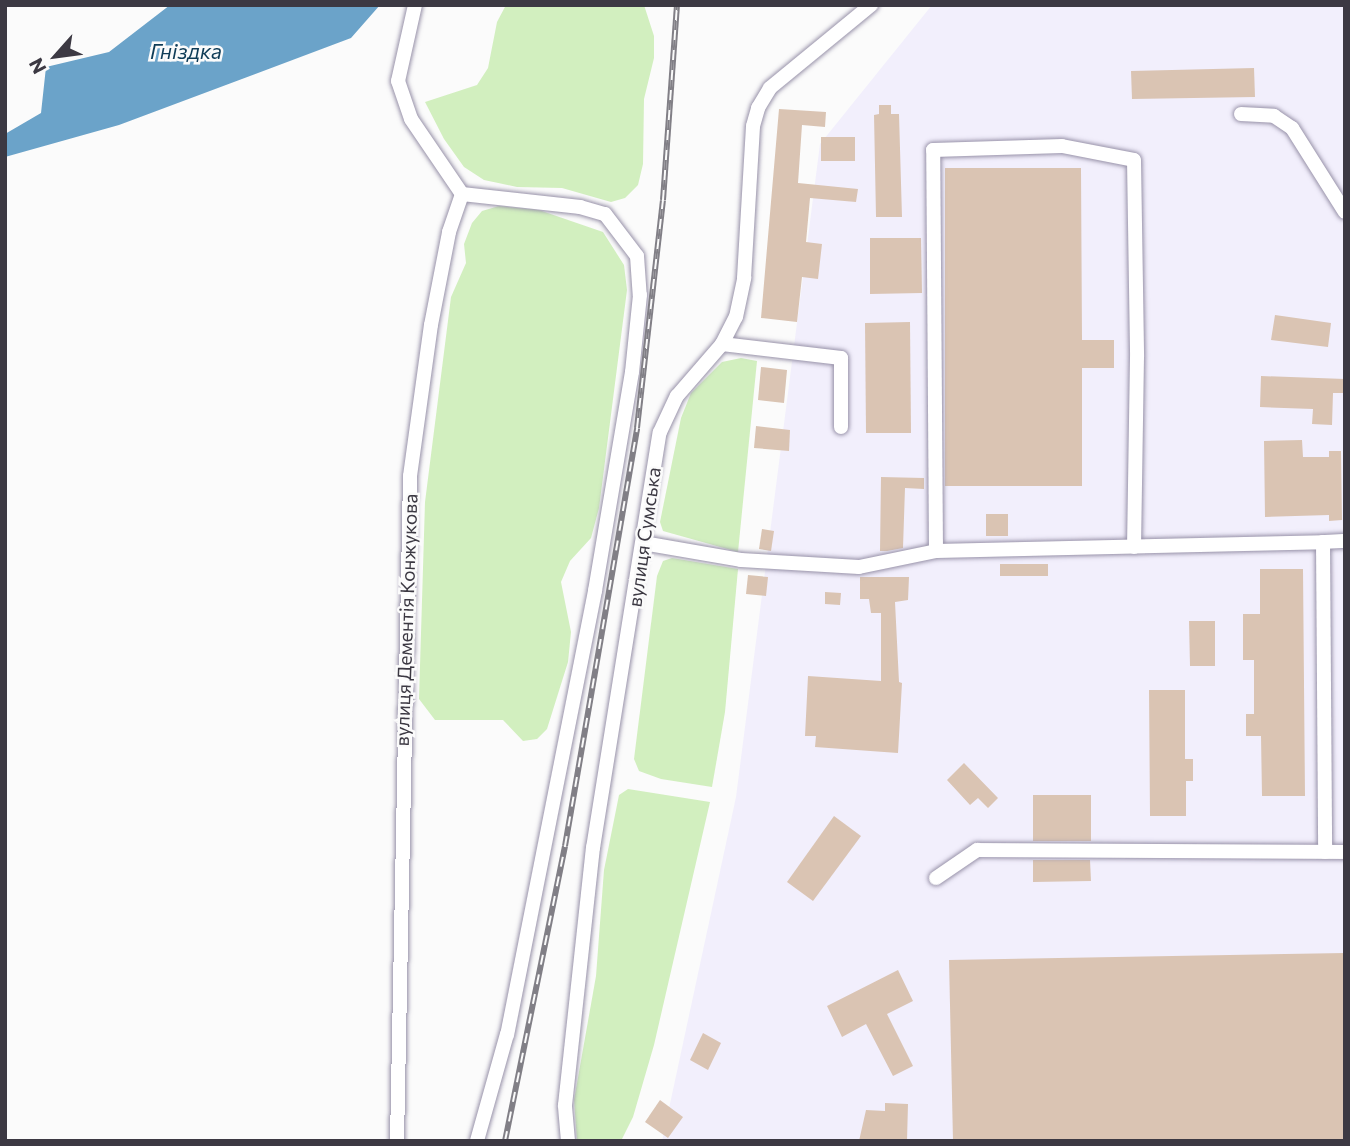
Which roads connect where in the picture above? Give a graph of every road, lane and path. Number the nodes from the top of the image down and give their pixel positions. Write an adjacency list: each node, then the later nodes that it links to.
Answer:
1 (415, 5): 4 (street)
2 (870, 5): 6 (street, вулиця Сумська)
3 (1241, 114): 5 (street)
4 (462, 194): 16 (street, вулиця Дементія Конжукова); 17 (street)
5 (1345, 212)
6 (722, 344): 7 (street); 10 (street, вулиця Сумська)
7 (841, 428)
8 (1345, 541): 9 (street)
9 (1323, 542): 11 (street); 13 (street)
10 (643, 543): 12 (street); 18 (street, вулиця Сумська)
11 (1134, 547): 12 (street); 12 (street)
12 (936, 551)
13 (1325, 852): 14 (street); 15 (street)
14 (1345, 852)
15 (936, 878)
16 (397, 1141)
17 (477, 1141)
18 (568, 1141)

